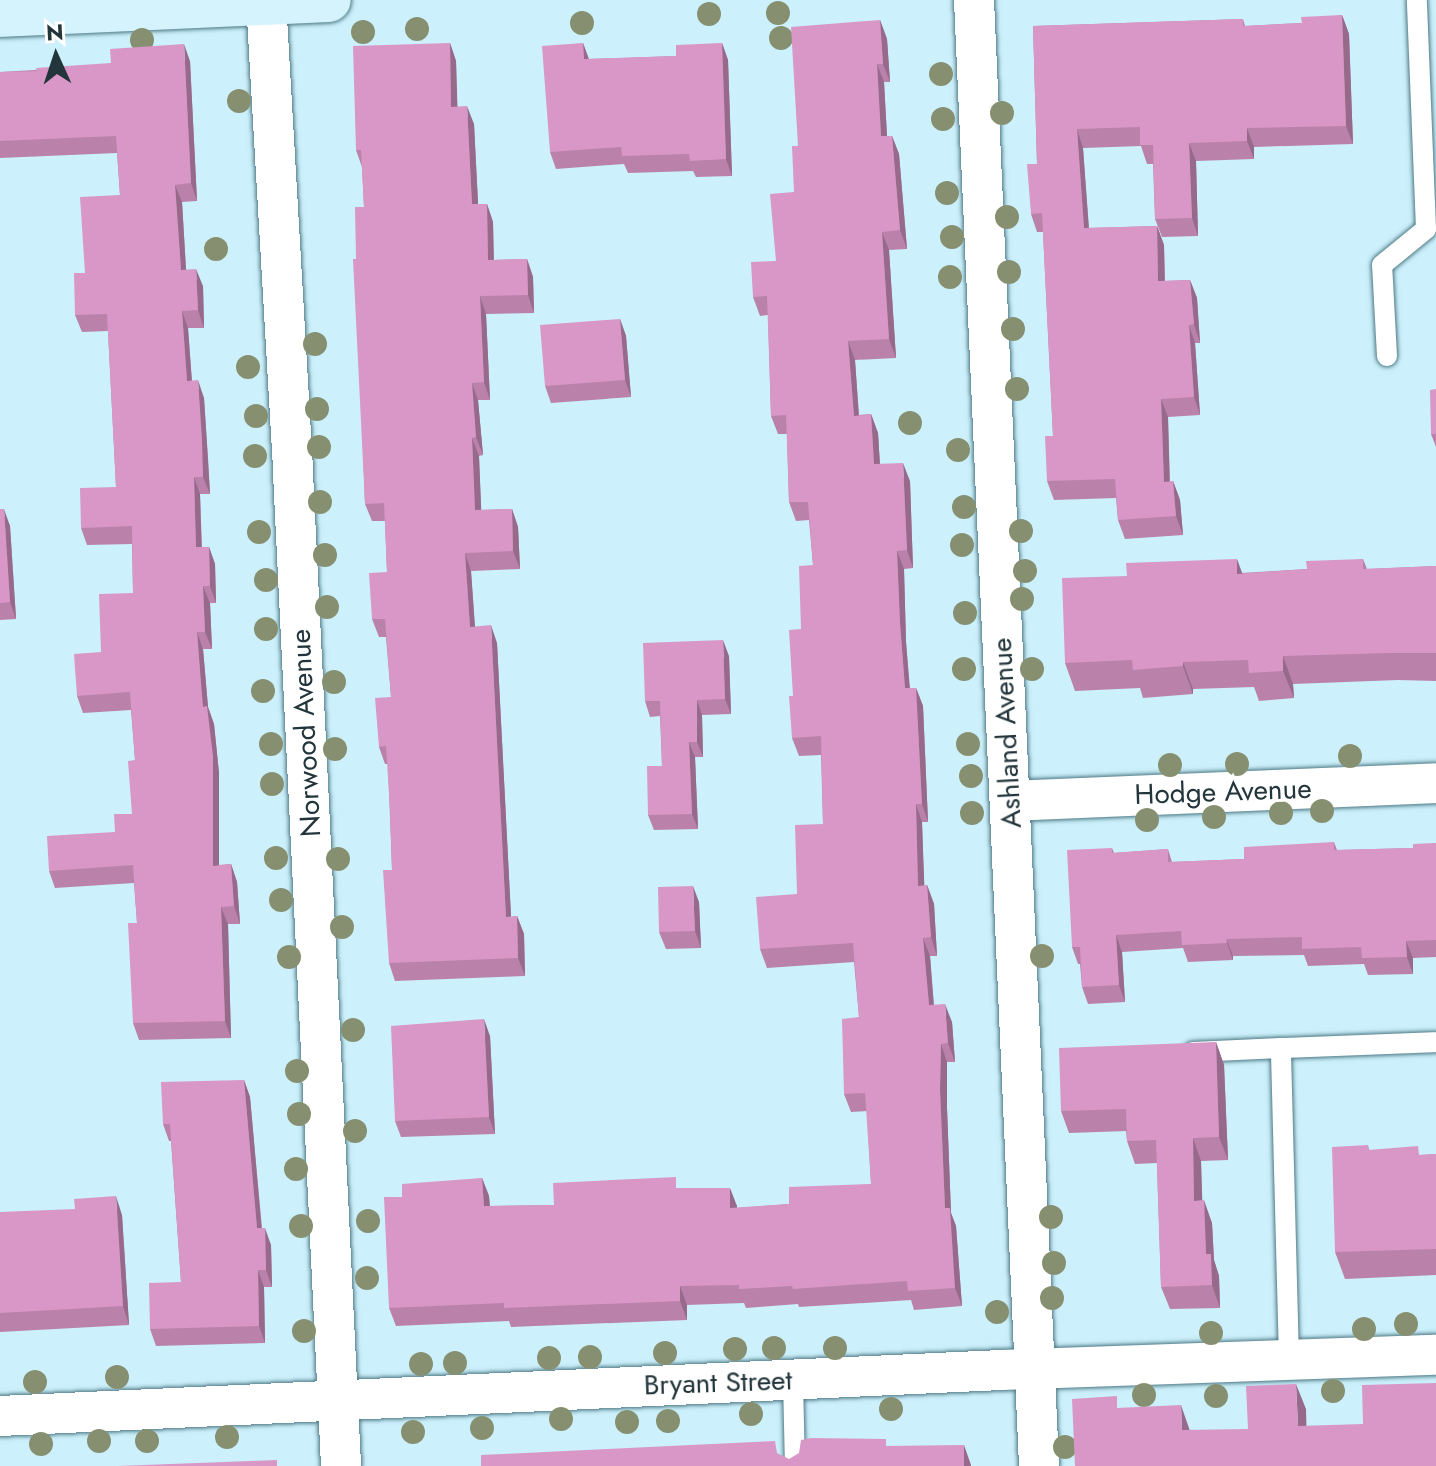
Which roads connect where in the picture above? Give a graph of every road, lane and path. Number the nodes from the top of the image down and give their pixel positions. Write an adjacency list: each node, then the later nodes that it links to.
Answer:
1 (329, 0): 4 (street)
2 (974, 0): 8 (street, Ashland Avenue)
3 (1417, 0): 6 (lane)
4 (266, 1): 5 (street); 16 (street, Norwood Avenue)
5 (0, 15)
6 (1387, 356)
7 (1436, 783): 8 (street, Hodge Avenue)
8 (1011, 801): 14 (street, Ashland Avenue)
9 (1436, 1042): 10 (lane)
10 (1281, 1048): 11 (lane); 13 (lane)
11 (1175, 1052)
12 (1436, 1355): 13 (street, Bryant Street)
13 (1289, 1359): 14 (street, Bryant Street)
14 (1035, 1369): 15 (street, Bryant Street); 20 (street, Ashland Avenue)
15 (793, 1380): 16 (street, Bryant Street); 19 (lane)
16 (338, 1400): 17 (street, Bryant Street); 18 (street, Norwood Avenue)
17 (0, 1416)
18 (341, 1466)
19 (795, 1466)
20 (1039, 1466)

